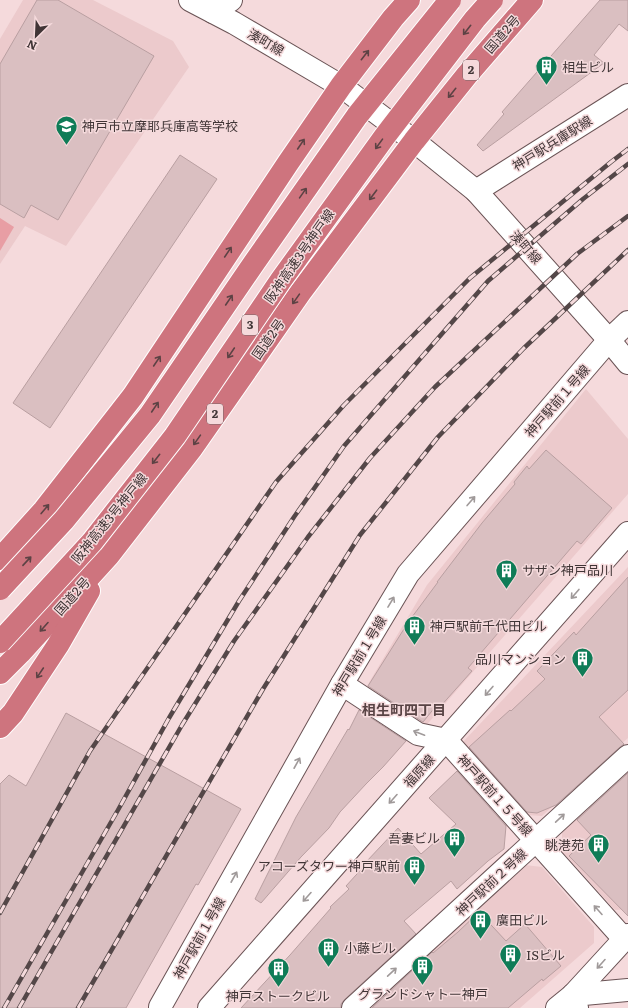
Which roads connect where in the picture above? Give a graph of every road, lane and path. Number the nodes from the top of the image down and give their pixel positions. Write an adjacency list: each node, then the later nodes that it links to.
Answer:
1 (190, 0): 7 (street, 湊町線)
2 (231, 0): 7 (street)
3 (409, 0): 8 (highway, one-way to 3)
4 (450, 0): 18 (highway, 3, one-way to 4, bridge)
5 (492, 0): 19 (highway, 阪神高速3号神戸線 / 3, one-way to 19, bridge)
6 (532, 0): 10 (highway, 国道2号 / 2, one-way to 10)
7 (214, 12): 8 (street, 湊町線)
8 (340, 86): 10 (street, 湊町線); 17 (highway, one-way to 8)
9 (628, 95): 11 (street, 神戸駅兵庫駅線)
10 (414, 141): 11 (street, 湊町線); 16 (highway, 国道2号 / 2, one-way to 16)
11 (476, 191): 13 (street, 湊町線)
12 (628, 322): 13 (street, 神戸駅前１号線)
13 (609, 340): 14 (street, 湊町線); 21 (street, 神戸駅前１号線, one-way to 13)
14 (628, 363)
15 (628, 533): 23 (street, 福原線, one-way to 23)
16 (109, 555): 20 (highway, 国道2号 / 2, one-way to 20); 22 (highway, one-way to 22)
17 (0, 559)
18 (0, 589)
19 (0, 642)
20 (0, 674)
21 (342, 684): 23 (street, one-way to 21); 29 (street, 神戸駅前１号線, one-way to 21)
22 (0, 727)
23 (446, 740): 25 (street, 神戸駅前１５号線); 30 (street, 福原線, one-way to 30)
24 (628, 756): 25 (street, 神戸駅前２号線, one-way to 24)
25 (535, 841): 26 (street, 神戸駅前１５号線, one-way to 25); 31 (street, 神戸駅前２号線, one-way to 25)
26 (626, 937): 28 (street, one-way to 28)
27 (628, 990): 28 (street)
28 (569, 1004)
29 (161, 1008)
30 (209, 1008)
31 (353, 1008)

